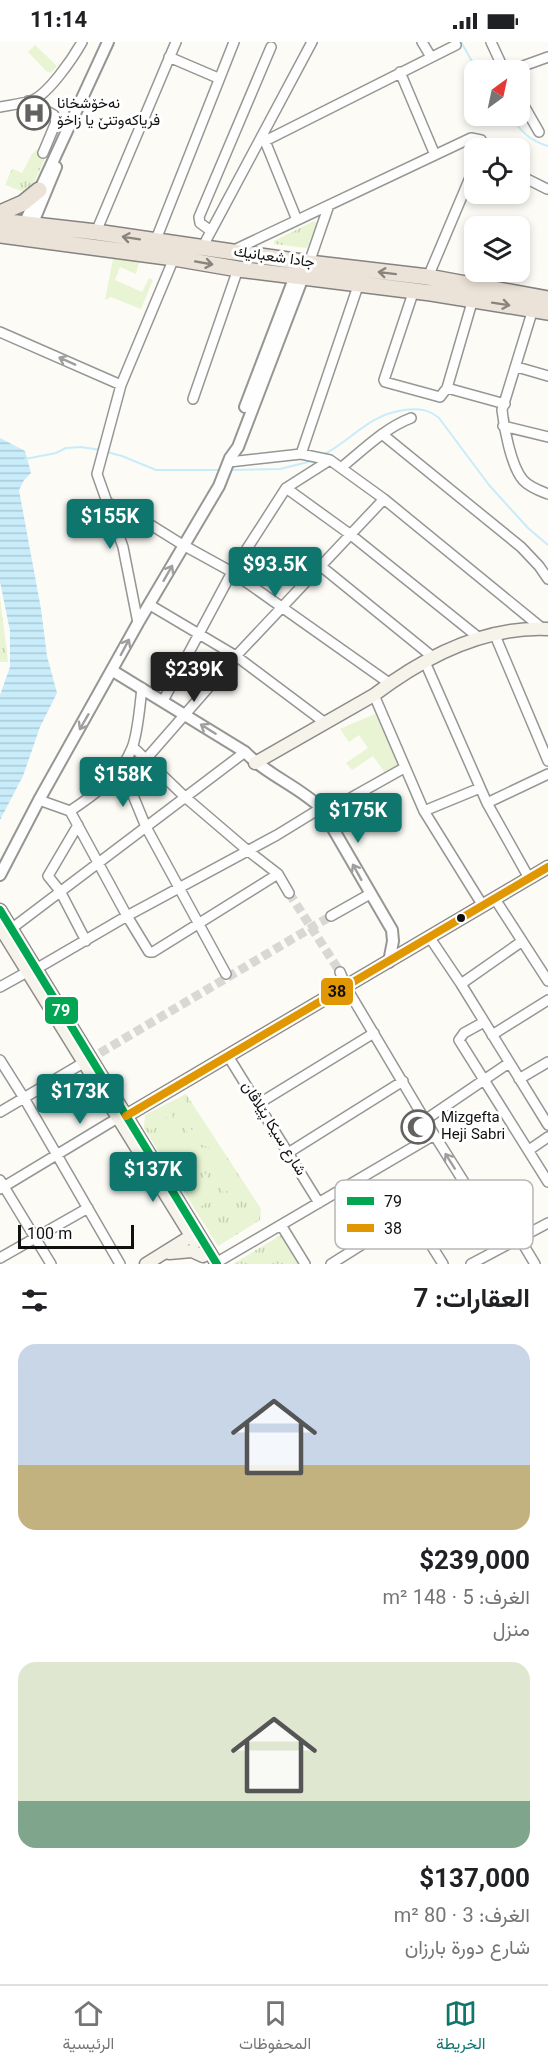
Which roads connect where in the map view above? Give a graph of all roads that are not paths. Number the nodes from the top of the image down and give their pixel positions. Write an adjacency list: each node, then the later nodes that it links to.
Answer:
1 (82, 42): 17 (street)
2 (108, 42): 21 (street)
3 (176, 42): 10 (street)
4 (234, 42): 16 (street)
5 (312, 42): 22 (street)
6 (422, 42): 11 (street)
7 (491, 42): 13 (street)
8 (456, 45): 11 (street)
9 (271, 47): 35 (street)
10 (169, 57): 16 (street); 36 (street)
11 (430, 57): 15 (street)
12 (548, 57): 14 (street)
13 (499, 60)
14 (530, 64)
15 (400, 72): 22 (street); 25 (street)
16 (218, 78): 38 (street)
17 (28, 101): 18 (street); 24 (street)
18 (0, 107)
19 (530, 116): 20 (street)
20 (539, 132)
21 (66, 136): 27 (street); 34 (street)
22 (263, 139): 32 (street); 35 (street)
23 (464, 141): 25 (street)
24 (43, 153)
25 (435, 155): 30 (street)
26 (530, 180): 28 (street)
27 (39, 189): 31 (highway); 34 (street)
28 (547, 189)
29 (464, 192): 44 (street)
30 (328, 205): 32 (street); 43 (street)
31 (0, 213)
32 (297, 220): 40 (street)
33 (0, 221): 34 (highway, جادا شعبانيك)
34 (23, 228): 37 (highway, جادا شعبانيك); 37 (highway, جادا شعبانيك)
35 (211, 231): 39 (street)
36 (96, 232): 37 (highway, جادا شعبانيك); 38 (highway, جادا شعبانيك, one-way to 36)
37 (49, 234): 41 (highway, جادا شعبانيك)
38 (155, 242): 39 (highway, جادا شعبانيك)
39 (202, 248): 40 (highway, جادا شعبانيك)
40 (230, 252): 43 (highway, جادا شعبانيك)
41 (174, 258): 42 (highway, جادا شعبانيك, one-way to 42); 55 (street)
42 (238, 269): 43 (highway, جادا شعبانيك); 57 (street)
43 (302, 272): 44 (highway, جادا شعبانيك, one-way to 43); 47 (highway, جادا شعبانيك); 65 (street)
44 (428, 278): 45 (highway, جادا شعبانيك)
45 (464, 279)
46 (495, 282): 49 (highway, جادا شعبانيك)
47 (359, 283): 48 (highway, جادا شعبانيك); 63 (street)
48 (414, 290): 50 (highway, جادا شعبانيك); 56 (street)
49 (548, 298)
50 (472, 299): 51 (highway, جادا شعبانيك, one-way to 51); 56 (street)
51 (541, 311): 53 (street)
52 (0, 332): 55 (street, one-way to 52)
53 (517, 367): 54 (street); 58 (street)
54 (548, 375)
55 (121, 385): 70 (street)
56 (445, 391): 58 (street)
57 (193, 399)
58 (505, 404): 60 (street)
59 (411, 418): 61 (street)
60 (504, 426): 62 (street); 68 (street)
61 (382, 434): 66 (street); 75 (street)
62 (548, 437)
63 (304, 454): 64 (street); 65 (street)
64 (328, 460): 66 (street); 67 (street)
65 (229, 461): 72 (street)
66 (342, 467): 69 (street)
67 (286, 488): 71 (street); 74 (street)
68 (548, 494)
69 (384, 499): 71 (street); 79 (street)
70 (108, 503): 72 (street); 78 (street)
71 (351, 535): 73 (street); 82 (street)
72 (183, 546): 74 (street); 76 (street, one-way to 72)
73 (322, 567): 77 (street); 84 (street)
74 (232, 572): 77 (street); 81 (street)
75 (548, 579)
76 (150, 605): 78 (street); 81 (street)
77 (284, 607): 83 (street); 86 (street)
78 (138, 624): 85 (street, one-way to 78)
79 (545, 629): 80 (main road)
80 (494, 633): 82 (main road); 95 (street)
81 (199, 635): 83 (street); 89 (street)
82 (478, 637): 84 (main road)
83 (236, 656): 90 (street); 91 (street)
84 (429, 660): 86 (main road); 100 (street)
85 (113, 671): 87 (street); 102 (street, one-way to 102)
86 (389, 683): 88 (main road)
87 (142, 688): 89 (street); 92 (street)
88 (374, 695): 91 (main road); 97 (street)
89 (164, 701): 90 (street)
90 (186, 715): 93 (street, one-way to 90); 94 (street)
91 (324, 722): 96 (main road)
92 (133, 747): 94 (street); 98 (street)
93 (245, 752): 96 (street); 101 (street)
94 (146, 759): 101 (street)
95 (548, 761)
96 (255, 763): 104 (street)
97 (404, 768): 104 (street); 106 (street)
98 (118, 773): 105 (street); 108 (street)
99 (548, 774): 103 (street)
100 (480, 788): 103 (street); 106 (street)
101 (185, 797): 108 (street); 109 (street)
102 (39, 800): 105 (street); 113 (street)
103 (487, 803): 114 (street)
104 (322, 810): 109 (street); 118 (street, one-way to 104)
105 (70, 811): 107 (street)
106 (424, 812): 120 (street)
107 (78, 825): 110 (street); 116 (street)
108 (146, 826): 110 (street); 115 (street)
109 (247, 850): 112 (street); 115 (street)
110 (97, 863): 116 (street); 122 (street)
111 (548, 867): 114 (main road)
112 (278, 874): 117 (street); 124 (street)
113 (0, 875)
114 (529, 878): 119 (main road)
115 (179, 888): 122 (street); 124 (street)
116 (60, 891): 125 (street); 127 (street)
117 (289, 893)
118 (370, 894): 123 (street); 129 (street)
119 (495, 899): 120 (main road); 128 (street)
120 (483, 906): 126 (main road)
121 (0, 910): 125 (main road)
122 (127, 916): 124 (street); 127 (street)
123 (331, 916)
124 (198, 923): 132 (street)
125 (6, 928): 130 (main road)
126 (430, 938): 129 (main road); 134 (street)
127 (86, 941): 130 (street)
128 (521, 942): 133 (street); 134 (street)
129 (389, 962): 136 (main road)
130 (32, 970): 135 (street); 142 (main road)
131 (340, 972): 136 (street)
132 (226, 974)
133 (548, 981)
134 (461, 984): 138 (street)
135 (0, 987)
136 (346, 987): 139 (street); 141 (main road)
137 (548, 1000): 140 (street)
138 (484, 1022): 140 (street); 147 (street)
139 (374, 1033): 148 (street); 150 (street)
140 (492, 1035): 145 (street)
141 (228, 1056): 150 (street, شارع سيكا پێلاڤان); 153 (main road)
142 (92, 1058): 149 (street); 153 (main road)
143 (0, 1060): 149 (street)
144 (548, 1062): 146 (street)
145 (509, 1063): 146 (street); 147 (street)
146 (519, 1079): 154 (street)
147 (485, 1080): 152 (street); 157 (street)
148 (403, 1081): 152 (street); 158 (street)
149 (24, 1098): 151 (street); 159 (street)
150 (258, 1104): 158 (street, شارع سيكا پێلاڤان)
151 (0, 1112)
152 (425, 1120): 155 (street)
153 (124, 1121): 159 (street); 170 (main road); 178 (main road)
154 (548, 1125)
155 (434, 1135): 160 (street); 161 (street, one-way to 155)
156 (548, 1137): 157 (street)
157 (530, 1150): 162 (street)
158 (288, 1153): 165 (street, شارع سيكا پێلاڤان)
159 (57, 1154): 163 (street); 166 (street)
160 (358, 1180)
161 (462, 1180)
162 (548, 1182)
163 (1, 1185): 171 (street)
164 (335, 1194): 165 (street)
165 (319, 1203): 168 (street)
166 (88, 1208): 171 (street); 180 (street)
167 (548, 1223): 169 (street)
168 (281, 1225): 178 (street); 182 (street)
169 (533, 1232)
170 (191, 1236): 176 (main road); 178 (main road)
171 (36, 1237): 177 (street); 179 (street)
172 (355, 1249): 183 (street)
173 (434, 1249): 184 (street)
174 (498, 1249): 185 (street)
175 (526, 1249): 186 (street)
176 (159, 1256): 178 (main road); 181 (main road)
177 (0, 1258)
178 (211, 1262)
179 (51, 1264)
180 (120, 1264)
181 (146, 1264)
182 (305, 1264)
183 (331, 1264)
184 (443, 1264)
185 (471, 1264)
186 (536, 1264)

